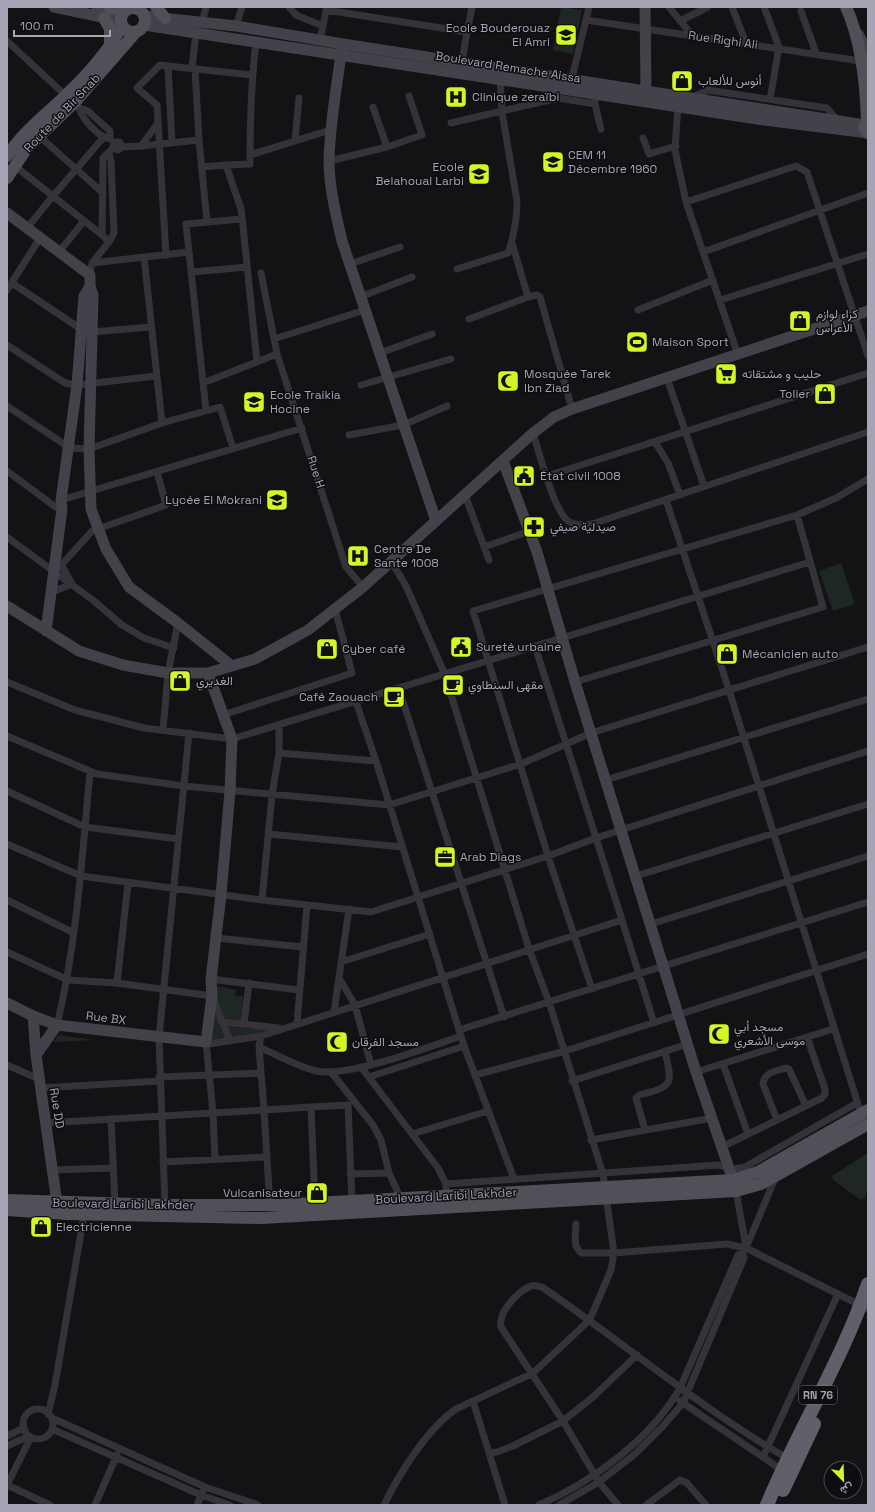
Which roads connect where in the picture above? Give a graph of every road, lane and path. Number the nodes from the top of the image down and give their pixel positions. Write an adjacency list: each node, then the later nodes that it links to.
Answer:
1 (54, 7): 17 (street)
2 (98, 7): 17 (street)
3 (156, 7): 18 (main road)
4 (206, 7): 24 (street)
5 (242, 7): 22 (street)
6 (289, 7): 23 (street)
7 (472, 7): 26 (street)
8 (589, 7): 20 (street)
9 (645, 7): 25 (street)
10 (669, 7): 21 (street)
11 (708, 7): 21 (street)
12 (732, 7): 31 (street)
13 (764, 7): 33 (street)
14 (846, 7): 36 (main road)
15 (327, 9): 23 (street); 26 (street)
16 (801, 12): 35 (street)
17 (120, 14): 19 (main road); 19 (main road); 32 (main road, Route de Bir Snab); 32 (main road)
18 (165, 18): 19 (street, Boulevard Remache Aissa); 24 (street, Boulevard Remache Aissa)
19 (143, 19): 24 (street, Boulevard Remache Aissa); 52 (main road, Route de Bir Snab)
20 (586, 20): 25 (street, Rue Righi Ali); 41 (street)
21 (680, 21): 27 (street)
22 (236, 26): 24 (street, Boulevard Remache Aissa); 28 (street, Boulevard Remache Aissa)
23 (323, 26): 28 (street)
24 (199, 28): 30 (street, Boulevard Remache Aissa); 39 (street)
25 (645, 28): 27 (street, Rue Righi Ali); 43 (street)
26 (467, 32): 37 (street)
27 (692, 35): 31 (street, Rue Righi Ali)
28 (320, 40): 34 (street, Boulevard Remache Aissa)
29 (7, 41): 52 (street)
30 (256, 42): 34 (street, Boulevard Remache Aissa); 40 (street)
31 (746, 43): 33 (street, Rue Righi Ali)
32 (110, 46): 52 (main road, Route de Bir Snab)
33 (779, 48): 35 (street, Rue Righi Ali); 49 (street)
34 (342, 49): 37 (street, Boulevard Remache Aissa); 42 (street, Boulevard Remache Aissa); 60 (street)
35 (816, 53): 36 (street, Rue Righi Ali)
36 (865, 58): 50 (main road)
37 (462, 62): 41 (street, Boulevard Remache Aissa)
38 (168, 66): 39 (street); 56 (street); 65 (street)
39 (193, 68): 40 (street); 63 (street)
40 (252, 75): 71 (street)
41 (572, 78): 43 (street, Boulevard Remache Aissa)
42 (500, 79): 44 (street, Boulevard Remache Aissa); 54 (street)
43 (646, 90): 51 (street, Boulevard Remache Aissa)
44 (560, 93): 47 (street, Boulevard Remache Aissa); 54 (street)
45 (409, 96): 70 (street)
46 (299, 98): 64 (street)
47 (595, 98): 51 (street, Boulevard Remache Aissa); 59 (street)
48 (693, 98): 49 (street); 51 (street, Boulevard Remache Aissa); 55 (street, Boulevard Remache Aissa)
49 (770, 99): 55 (street)
50 (867, 100): 58 (main road)
51 (678, 101): 58 (street, Boulevard Remache Aissa); 69 (street)
52 (73, 103): 61 (main road, Route de Bir Snab); 66 (street); 72 (main road, Route de Bir Snab)
53 (372, 107): 70 (street)
54 (502, 112): 57 (street); 92 (street)
55 (838, 121): 58 (street, Boulevard Remache Aissa)
56 (158, 123): 67 (street); 68 (street)
57 (451, 123)
58 (867, 125)
59 (601, 129)
60 (330, 130): 64 (street); 73 (street)
61 (38, 135): 75 (main road, Route de Bir Snab); 77 (street)
62 (643, 138): 69 (street)
63 (199, 140): 65 (street); 76 (street)
64 (295, 141): 71 (street)
65 (172, 142): 67 (street)
66 (110, 144): 68 (street); 77 (street); 79 (street); 91 (street)
67 (159, 144): 68 (street); 98 (street)
68 (141, 146)
69 (676, 146): 82 (street)
70 (387, 147): 73 (street)
71 (250, 155): 74 (street)
72 (7, 156)
73 (329, 161): 102 (street)
74 (226, 165): 76 (street); 85 (street)
75 (15, 166): 78 (main road, Route de Bir Snab); 81 (street)
76 (201, 167): 87 (street)
77 (76, 168): 79 (street); 81 (street)
78 (7, 178)
79 (103, 193): 89 (street)
80 (868, 193): 83 (street)
81 (53, 196): 86 (street); 88 (street)
82 (686, 202): 83 (street); 96 (street)
83 (820, 210): 96 (street); 101 (street)
84 (7, 213): 88 (street)
85 (242, 219): 87 (street); 103 (street)
86 (84, 221): 89 (street); 94 (street)
87 (207, 222): 95 (street)
88 (28, 228): 90 (street)
89 (102, 235): 91 (street)
90 (40, 238): 94 (street); 110 (street)
91 (109, 242): 100 (street)
92 (512, 242): 104 (street); 113 (street)
93 (400, 247): 102 (street)
94 (59, 252): 108 (street)
95 (189, 252): 98 (street); 105 (street)
96 (703, 252): 109 (street)
97 (868, 254): 101 (street)
98 (166, 255): 99 (street)
99 (144, 257): 100 (street); 120 (street)
100 (92, 263): 108 (street)
101 (838, 263): 114 (street); 118 (street)
102 (350, 264): 112 (street)
103 (247, 267): 105 (street); 130 (street)
104 (457, 269)
105 (192, 272): 136 (street)
106 (261, 273): 123 (street, Rue H)
107 (412, 278): 112 (street)
108 (90, 280): 121 (street)
109 (713, 280): 114 (street); 116 (street)
110 (12, 283): 111 (street); 121 (street)
111 (7, 290)
112 (360, 297): 115 (street)
113 (528, 297): 119 (street); 141 (street)
114 (720, 300): 127 (street)
115 (365, 310): 123 (street); 125 (street)
116 (638, 310)
117 (868, 311): 118 (street)
118 (856, 314): 127 (street); 128 (street)
119 (469, 319)
120 (151, 327): 121 (street); 132 (street)
121 (86, 331): 135 (street); 137 (street)
122 (432, 334): 125 (street)
123 (274, 339): 126 (street, Rue H)
124 (7, 345): 137 (street)
125 (380, 353): 133 (street)
126 (277, 354): 130 (street); 145 (street, Rue H)
127 (738, 355): 134 (street)
128 (868, 356)
129 (451, 359): 133 (street)
130 (257, 362): 136 (street)
131 (868, 373): 146 (street)
132 (156, 376): 135 (street); 143 (street)
133 (387, 378): 138 (street); 144 (street)
134 (667, 378): 141 (street); 146 (street)
135 (90, 383): 137 (street); 153 (street)
136 (203, 383): 142 (street)
137 (77, 385): 151 (street)
138 (361, 385)
139 (7, 406): 151 (street)
140 (447, 406): 144 (street)
141 (572, 409): 148 (street)
142 (206, 410): 143 (street); 152 (street)
143 (162, 423): 153 (street)
144 (403, 425): 149 (street); 167 (street)
145 (302, 428): 152 (street); 178 (street, Rue H)
146 (685, 432): 150 (street); 159 (street)
147 (868, 432): 159 (street)
148 (533, 433): 154 (street); 157 (street)
149 (349, 435)
150 (654, 442): 157 (street); 162 (street)
151 (70, 448): 153 (street); 163 (street)
152 (232, 448): 156 (street)
153 (89, 449): 160 (street)
154 (503, 461): 161 (street); 169 (street)
155 (7, 471): 165 (street)
156 (157, 472): 160 (street); 168 (street)
157 (547, 476): 164 (street)
158 (868, 479): 166 (street)
159 (704, 486): 162 (street)
160 (90, 492): 163 (street); 168 (street)
161 (465, 495): 167 (street); 171 (street)
162 (680, 495): 164 (street)
163 (61, 500): 165 (street)
164 (666, 500): 172 (street)
165 (61, 511): 176 (street)
166 (797, 515): 172 (street); 175 (street)
167 (436, 521): 174 (street)
168 (98, 528): 176 (street); 184 (street)
169 (530, 531): 171 (street); 179 (street)
170 (7, 537): 176 (street)
171 (484, 547): 173 (street)
172 (683, 549): 179 (street); 181 (street)
173 (489, 560)
174 (392, 561): 178 (street); 195 (street)
175 (810, 562): 181 (street); 187 (street)
176 (58, 568): 177 (street); 177 (street); 180 (street)
177 (72, 584): 180 (street); 189 (street)
178 (362, 587): 183 (street)
179 (547, 589): 186 (street); 191 (street)
180 (52, 592): 185 (street)
181 (698, 596): 186 (street); 187 (street)
182 (7, 606): 185 (street)
183 (335, 608): 192 (street); 202 (street)
184 (178, 623): 189 (street); 192 (street)
185 (46, 631): 193 (street)
186 (562, 638): 188 (street); 197 (street)
187 (712, 640): 197 (street); 199 (street)
188 (535, 646): 191 (street); 210 (street)
189 (174, 648): 193 (street)
190 (868, 648): 199 (street)
191 (488, 662): 195 (street); 214 (street)
192 (232, 666): 194 (street)
193 (168, 673): 194 (street); 204 (street)
194 (208, 673): 202 (street)
195 (445, 675): 198 (street); 216 (street)
196 (7, 682): 204 (street)
197 (574, 682): 206 (street)
198 (399, 689): 201 (street); 222 (street)
199 (729, 690): 206 (street); 208 (street)
200 (868, 698): 208 (street)
201 (356, 702): 203 (street); 213 (street)
202 (223, 715): 209 (street)
203 (279, 725): 209 (street); 212 (street)
204 (163, 730): 205 (street)
205 (189, 733): 209 (street); 218 (street)
206 (591, 733): 210 (street); 217 (street)
207 (7, 736): 215 (street)
208 (744, 737): 217 (street); 219 (street)
209 (232, 739): 221 (street)
210 (566, 743): 214 (street); 230 (street)
211 (868, 751): 219 (street)
212 (279, 753): 213 (street); 223 (street)
213 (376, 761): 225 (street)
214 (521, 764): 216 (street); 234 (street)
215 (90, 772): 218 (street); 226 (street)
216 (477, 777): 222 (street); 236 (street)
217 (606, 780): 227 (street)
218 (184, 786): 221 (street); 231 (street)
219 (759, 787): 227 (street); 228 (street)
220 (7, 791): 226 (street)
221 (230, 791): 223 (street); 243 (street)
222 (433, 792): 225 (street); 240 (street)
223 (272, 795): 225 (street); 229 (street)
224 (868, 804): 228 (street)
225 (389, 806): 233 (street)
226 (85, 827): 231 (street); 237 (street)
227 (621, 829): 230 (street); 238 (street)
228 (774, 833): 238 (street); 239 (street)
229 (269, 834): 233 (street); 246 (street)
230 (596, 838): 234 (street); 250 (street)
231 (178, 839): 242 (street)
232 (7, 844): 237 (street)
233 (402, 847): 244 (street)
234 (548, 856): 236 (street); 255 (street)
235 (868, 856): 239 (street)
236 (505, 870): 240 (street); 258 (street)
237 (81, 876): 241 (street); 253 (street)
238 (636, 876): 252 (street)
239 (788, 880): 251 (street); 252 (street)
240 (462, 883): 244 (street); 262 (street)
241 (128, 884): 242 (street); 270 (street)
242 (174, 888): 243 (street); 273 (street)
243 (221, 895): 246 (street); 256 (street)
244 (418, 896): 249 (street); 254 (street)
245 (7, 900): 253 (street)
246 (262, 900): 248 (street)
247 (868, 902): 251 (street)
248 (307, 905): 249 (street); 257 (street)
249 (349, 909): 261 (street)
250 (622, 920): 255 (street); 265 (street)
251 (801, 923): 263 (street); 264 (street)
252 (651, 924): 263 (street)
253 (74, 933): 269 (street)
254 (430, 934): 261 (street); 266 (street)
255 (573, 934): 258 (street); 272 (street)
256 (216, 938): 257 (street); 268 (street)
257 (303, 946): 274 (street)
258 (529, 949): 262 (street); 276 (street)
259 (7, 952): 269 (street)
260 (868, 954): 264 (street)
261 (341, 962): 267 (street)
262 (486, 963): 266 (street); 282 (street)
263 (665, 966): 265 (street); 280 (street)
264 (816, 970): 280 (street); 289 (street)
265 (638, 974): 272 (street); 284 (street)
266 (443, 976): 278 (street); 290 (street)
267 (339, 978): 278 (street); 279 (street)
268 (211, 979): 271 (street); 275 (street)
269 (68, 980): 270 (street); 287 (street)
270 (117, 983): 273 (street)
271 (249, 983): 274 (street); 285 (street)
272 (592, 989): 276 (street)
273 (164, 990): 275 (street); 292 (street)
274 (300, 990): 286 (street)
275 (212, 996): 283 (street); 295 (street)
276 (549, 1002): 282 (street); 299 (street)
277 (7, 1003): 281 (street, Rue BX)
278 (355, 1005): 279 (street); 304 (street)
279 (334, 1012): 286 (street)
280 (679, 1015): 284 (street); 296 (street)
281 (33, 1016): 287 (street, Rue BX); 301 (street, Rue DD)
282 (504, 1017): 290 (street)
283 (222, 1022): 285 (street); 294 (street)
284 (654, 1023): 299 (street)
285 (244, 1024): 288 (street)
286 (296, 1024): 288 (street)
287 (58, 1025): 292 (street, Rue BX); 301 (street)
288 (283, 1028): 291 (street)
289 (834, 1029): 293 (street); 317 (street)
290 (460, 1033): 297 (street); 304 (street)
291 (261, 1036): 294 (street); 298 (street)
292 (159, 1037): 295 (street, Rue BX); 312 (street)
293 (806, 1037): 302 (street); 315 (street)
294 (230, 1041): 295 (street)
295 (206, 1042): 310 (street)
296 (688, 1044): 300 (street); 307 (street)
297 (464, 1046): 309 (street); 311 (street)
298 (259, 1047): 306 (street); 308 (street)
299 (565, 1051): 309 (street); 313 (street)
300 (666, 1051): 313 (street); 327 (street)
301 (36, 1055): 314 (street, Rue DD)
302 (723, 1064): 307 (street); 329 (street)
303 (7, 1065): 314 (street)
304 (371, 1065): 305 (street)
305 (361, 1067): 306 (street); 311 (street)
306 (331, 1072): 337 (street)
307 (696, 1072): 322 (street)
308 (262, 1073): 310 (street); 318 (street)
309 (475, 1075): 319 (street)
310 (209, 1076): 312 (street); 320 (street)
311 (369, 1077): 328 (street)
312 (159, 1079): 314 (street); 321 (street)
313 (572, 1081): 330 (street)
314 (39, 1083): 325 (street, Rue DD)
315 (806, 1106): 324 (street); 324 (street)
316 (311, 1107): 318 (street); 338 (street); 349 (street)
317 (862, 1109): 342 (main road, Boulevard Laribi Lakhder)
318 (264, 1110): 320 (street); 332 (street)
319 (488, 1111): 328 (street); 341 (street)
320 (213, 1113): 321 (street); 333 (street)
321 (161, 1116): 323 (street); 334 (street)
322 (712, 1118): 327 (street); 331 (street)
323 (111, 1119): 325 (street); 335 (street)
324 (777, 1120): 329 (street)
325 (46, 1123): 336 (street, Rue DD)
326 (868, 1124): 340 (main road, Boulevard Laribi Lakhder)
327 (645, 1130): 330 (street)
328 (412, 1134): 343 (street)
329 (748, 1134): 331 (street)
330 (591, 1140): 339 (street)
331 (722, 1147): 342 (street)
332 (266, 1157): 333 (street); 351 (street)
333 (215, 1159): 334 (street)
334 (163, 1162): 350 (street)
335 (112, 1168): 336 (street); 348 (street)
336 (53, 1170): 352 (street, Rue DD)
337 (389, 1173): 338 (street); 345 (street)
338 (350, 1174): 347 (street)
339 (603, 1174): 341 (street); 342 (street); 344 (street)
340 (776, 1176): 342 (main road, Boulevard Laribi Lakhder); 356 (street)
341 (514, 1179): 343 (street)
342 (733, 1180): 344 (main road, Boulevard Laribi Lakhder); 356 (street)
343 (446, 1190): 344 (main road, Boulevard Laribi Lakhder); 345 (main road, Boulevard Laribi Lakhder)
344 (606, 1192): 354 (main road, Boulevard Laribi Lakhder); 357 (street)
345 (401, 1199): 347 (main road, Boulevard Laribi Lakhder)
346 (7, 1200): 352 (main road, Boulevard Laribi Lakhder)
347 (352, 1202): 349 (main road, Boulevard Laribi Lakhder)
348 (115, 1204): 350 (main road, Boulevard Laribi Lakhder); 352 (main road, Boulevard Laribi Lakhder)
349 (315, 1204): 351 (main road, Boulevard Laribi Lakhder)
350 (165, 1205): 351 (main road, Boulevard Laribi Lakhder)
351 (270, 1206)
352 (57, 1208): 353 (main road, Boulevard Laribi Lakhder); 354 (main road, Boulevard Laribi Lakhder)
353 (7, 1210)
354 (84, 1214): 369 (street)
355 (576, 1224): 357 (street)
356 (745, 1250): 357 (street); 359 (street); 364 (street); 365 (street)
357 (614, 1253): 361 (street)
358 (868, 1284): 360 (highway, RN 76)
359 (838, 1294): 360 (street); 376 (street)
360 (866, 1309): 381 (highway, RN 76); 400 (highway, RN 76)
361 (590, 1319): 362 (street); 363 (street); 363 (street)
362 (637, 1355): 364 (street); 370 (street)
363 (533, 1373): 367 (street); 370 (street)
364 (680, 1388): 365 (street); 366 (street)
365 (688, 1394): 368 (street); 376 (street)
366 (675, 1397): 368 (street); 382 (street)
367 (473, 1401): 378 (street); 392 (street)
368 (683, 1403): 379 (street); 383 (street)
369 (50, 1416): 371 (street); 372 (street); 377 (street)
370 (563, 1421): 378 (street); 382 (street)
371 (24, 1428): 373 (street); 374 (street)
372 (52, 1429): 374 (street); 380 (street)
373 (7, 1436)
374 (30, 1437): 375 (street); 384 (street)
375 (7, 1446)
376 (768, 1447): 379 (street); 381 (street)
377 (119, 1449): 380 (street); 385 (street)
378 (489, 1453): 393 (street)
379 (763, 1457): 381 (street)
380 (116, 1458): 386 (street); 388 (street)
381 (784, 1464): 399 (highway, RN 76)
382 (594, 1474): 383 (street); 394 (street)
383 (599, 1482): 395 (street); 396 (street)
384 (7, 1485): 387 (street)
385 (205, 1487): 386 (street); 391 (street)
386 (201, 1495): 389 (street); 390 (street)
387 (47, 1504)
388 (96, 1505)
389 (197, 1505)
390 (230, 1505)
391 (258, 1505)
392 (384, 1505)
393 (505, 1505)
394 (539, 1505)
395 (559, 1505)
396 (618, 1505)
397 (646, 1505): 398 (street)
398 (706, 1505)
399 (767, 1505)
400 (776, 1505)

